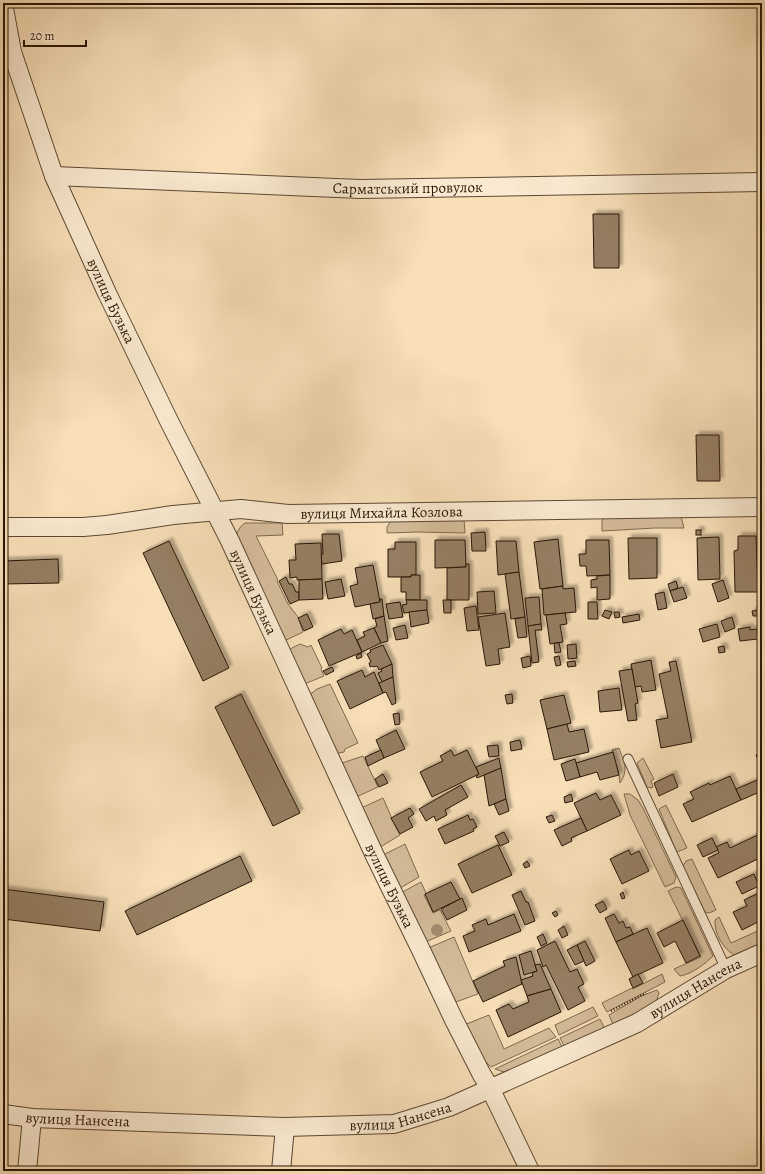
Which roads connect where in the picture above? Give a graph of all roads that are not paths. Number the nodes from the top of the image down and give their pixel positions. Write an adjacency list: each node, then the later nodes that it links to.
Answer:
1 (3, 3): 2 (street, вулиця Бузька)
2 (54, 176): 3 (street, Сарматський провулок); 5 (street, вулиця Бузька)
3 (762, 182)
4 (762, 507): 5 (street, вулиця Михайла Козлова)
5 (216, 512): 6 (street, вулиця Михайла Козлова); 10 (street, вулиця Бузька)
6 (3, 527)
7 (628, 759): 9 (lane)
8 (762, 953): 9 (street, вулиця Нансена)
9 (726, 969): 10 (street, вулиця Нансена)
10 (490, 1088): 13 (street, вулиця Нансена); 16 (street, вулиця Бузька)
11 (3, 1114): 12 (street, вулиця Нансена)
12 (32, 1118): 13 (street, вулиця Нансена); 14 (street)
13 (285, 1127): 15 (street)
14 (27, 1171)
15 (281, 1171)
16 (530, 1171)

